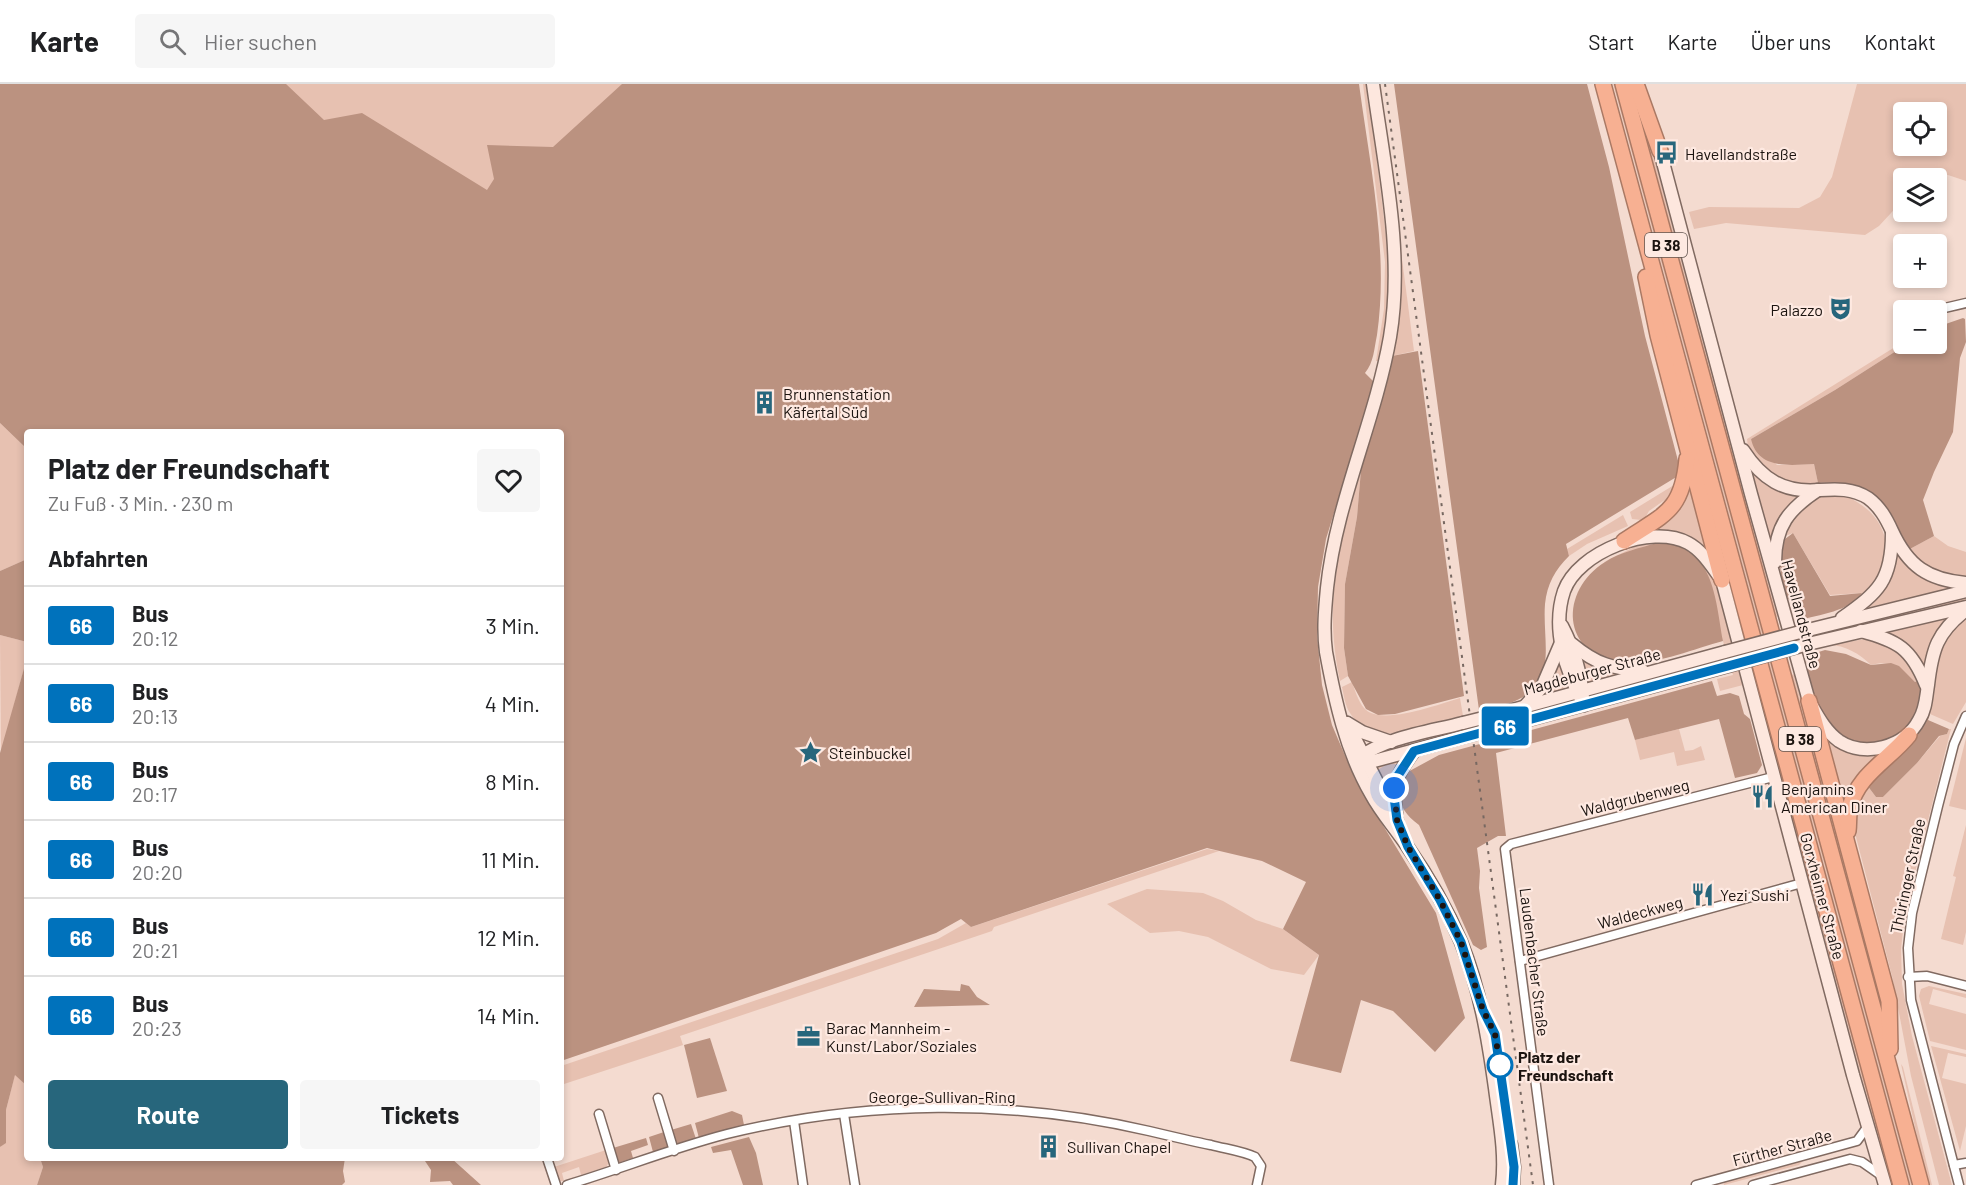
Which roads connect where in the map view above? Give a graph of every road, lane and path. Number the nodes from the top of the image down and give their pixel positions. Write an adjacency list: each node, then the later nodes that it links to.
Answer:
1 (1373, 84): 30 (main road)
2 (1603, 84): 7 (highway, B 38)
3 (1623, 84): 45 (highway, B 38)
4 (1636, 84): 6 (highway)
5 (1644, 84): 6 (street, Havellandstraße)
6 (1660, 151): 10 (main road, Havellandstraße)
7 (1647, 249): 11 (highway); 68 (highway, B 38)
8 (1966, 303): 9 (street)
9 (1947, 307)
10 (1737, 441): 12 (main road); 15 (main road, Havellandstraße)
11 (1688, 448): 14 (highway); 16 (highway)
12 (1818, 490): 13 (main road); 15 (main road)
13 (1892, 532): 17 (main road); 20 (main road)
14 (1624, 541): 16 (main road); 22 (main road)
15 (1775, 576): 26 (main road, Havellandstraße)
16 (1722, 580): 35 (main road, Gorxheimer Straße)
17 (1966, 583)
18 (1966, 591): 20 (main road, Magdeburger Straße)
19 (1966, 608): 21 (main road, Magdeburger Straße); 24 (main road)
20 (1837, 622): 23 (main road, Magdeburger Straße, bridge)
21 (1860, 631): 24 (main road); 27 (main road, Magdeburger Straße, bridge)
22 (1566, 644): 23 (main road); 25 (main road); 28 (main road)
23 (1650, 672): 25 (main road, Magdeburger Straße)
24 (1927, 688): 31 (main road)
25 (1580, 691): 27 (main road); 28 (main road, Magdeburger Straße)
26 (1809, 701): 31 (main road, B 38); 37 (highway)
27 (1584, 705): 33 (main road, Magdeburger Straße, bridge)
28 (1525, 706): 32 (main road, Magdeburger Straße, bridge)
29 (1966, 716): 42 (street, Thüringer Straße)
30 (1344, 720): 32 (main road); 34 (main road)
31 (1909, 735): 37 (highway)
32 (1392, 742): 34 (main road, Magdeburger Straße)
33 (1414, 751): 34 (main road, Magdeburger Straße); 36 (main road)
34 (1361, 759): 36 (main road); 38 (main road)
35 (1773, 777): 39 (street, Waldgrubenweg); 40 (main road, Gorxheimer Straße)
36 (1397, 820): 38 (main road)
37 (1848, 846): 45 (highway)
38 (1408, 847): 44 (main road)
39 (1505, 849): 41 (street, Laudenbacher Straße)
40 (1802, 883): 41 (street, Waldeckweg); 50 (main road, Gorxheimer Straße)
41 (1520, 961): 65 (street, Laudenbacher Straße)
42 (1908, 977): 43 (street); 54 (street, Thüringer Straße)
43 (1966, 986)
44 (1483, 1010): 63 (main road); 64 (main road)
45 (1890, 1073): 69 (highway, B 38)
46 (658, 1098): 51 (street)
47 (599, 1114): 55 (street)
48 (844, 1114): 49 (street, George-Sullivan-Ring); 61 (street); 62 (street, George-Sullivan-Ring)
49 (794, 1121): 51 (street, George-Sullivan-Ring); 60 (street)
50 (1868, 1126): 56 (main road, Gorxheimer Straße); 66 (street, Fürther Straße)
51 (674, 1151): 55 (street, George-Sullivan-Ring)
52 (549, 1161): 58 (street)
53 (1966, 1163): 54 (street)
54 (1954, 1164): 57 (street, Thüringer Straße)
55 (616, 1170): 59 (street, George-Sullivan-Ring)
56 (1884, 1181): 67 (street, Fürther Straße)
57 (1961, 1181)
58 (556, 1185)
59 (567, 1185)
60 (803, 1185)
61 (855, 1185)
62 (1257, 1185)
63 (1502, 1185)
64 (1514, 1185)
65 (1549, 1185)
66 (1696, 1185)
67 (1753, 1185)
68 (1901, 1185)
69 (1921, 1185)

